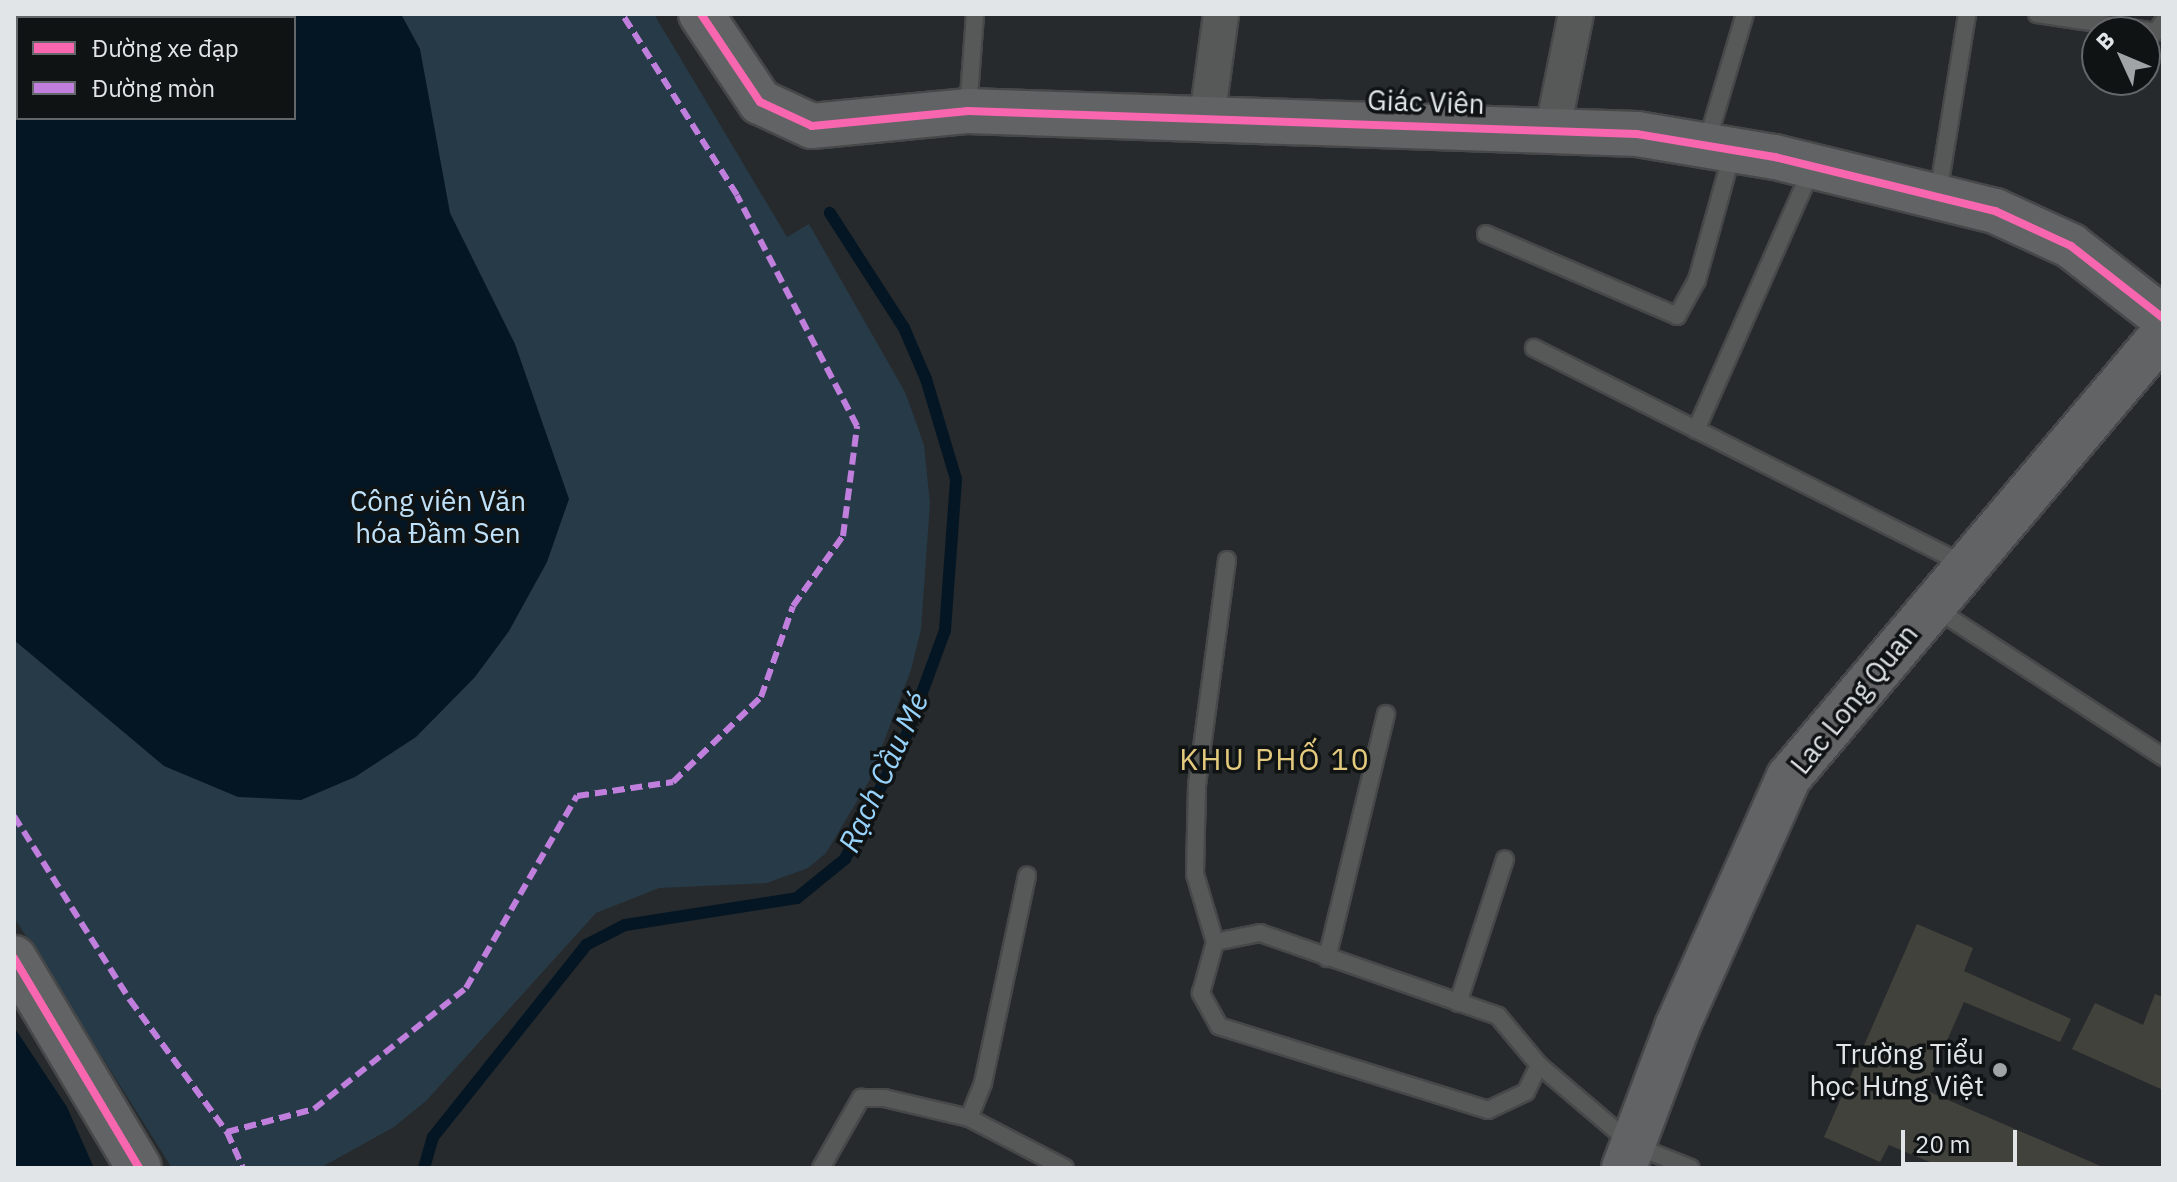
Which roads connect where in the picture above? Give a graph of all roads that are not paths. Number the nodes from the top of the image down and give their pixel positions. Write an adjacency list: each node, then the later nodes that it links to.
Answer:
1 (701, 14): 9 (street, Giác Viên)
2 (975, 14): 9 (lane)
3 (1221, 14): 10 (street)
4 (1576, 14): 11 (street)
5 (1745, 14): 12 (lane)
6 (1967, 14): 14 (lane)
7 (2037, 14): 8 (lane)
8 (2163, 22)
9 (968, 111): 10 (street, Giác Viên)
10 (1207, 118): 11 (street, Giác Viên)
11 (1553, 128): 12 (street, Giác Viên)
12 (1720, 146): 13 (street, Giác Viên); 15 (lane)
13 (1813, 166): 14 (street, Giác Viên); 19 (lane)
14 (1937, 196): 16 (street, Giác Viên)
15 (1486, 234)
16 (2163, 318)
17 (2163, 334): 21 (street, Lac Long Quan)
18 (1534, 348): 19 (lane)
19 (1696, 430): 21 (lane)
20 (1227, 560): 27 (lane)
21 (1965, 564): 22 (street, Lac Long Quan)
22 (1930, 605): 24 (lane); 33 (street, Lac Long Quan)
23 (1386, 714): 29 (lane)
24 (2163, 757)
25 (1505, 859): 30 (lane)
26 (1027, 876): 32 (lane)
27 (1215, 942): 29 (lane); 31 (lane)
28 (14, 958): 34 (street)
29 (1327, 958): 30 (lane)
30 (1458, 1003): 31 (lane)
31 (1539, 1065): 33 (lane)
32 (969, 1118): 35 (lane); 36 (lane)
33 (1628, 1156): 37 (lane)
34 (139, 1168)
35 (821, 1168)
36 (1065, 1168)
37 (1691, 1168)

